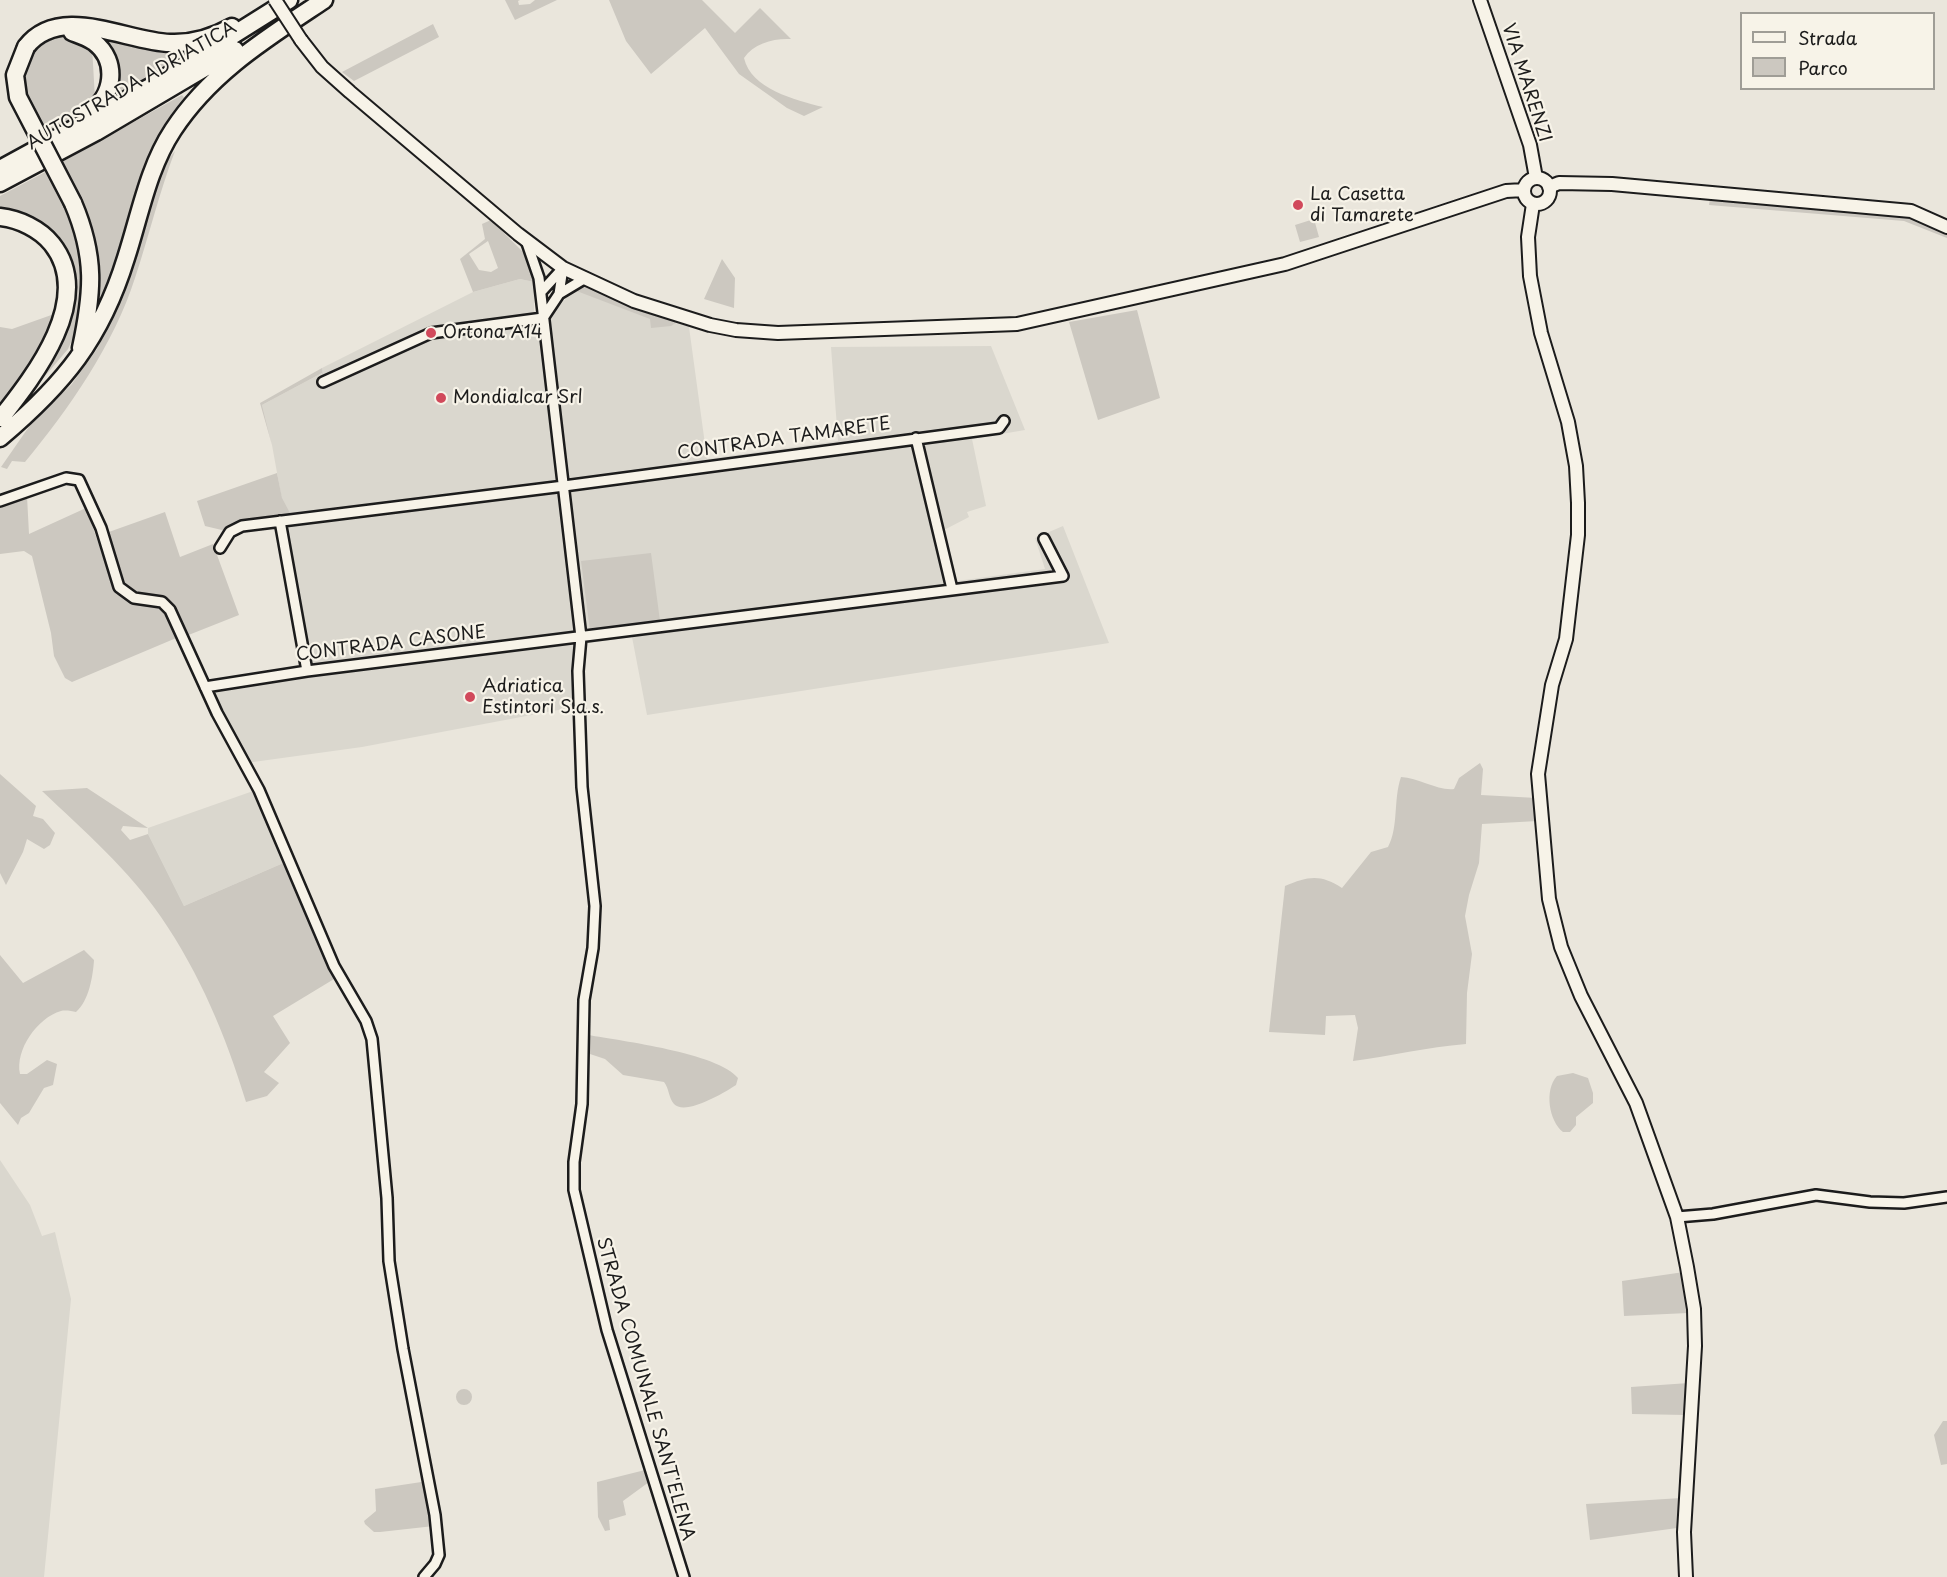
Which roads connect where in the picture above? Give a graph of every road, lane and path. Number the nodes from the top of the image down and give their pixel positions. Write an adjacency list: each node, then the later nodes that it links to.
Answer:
1 (289, 0): 5 (highway, AUTOSTRADA ADRIATICA)
2 (311, 0): 10 (highway, AUTOSTRADA ADRIATICA)
3 (324, 0): 23 (highway)
4 (1480, 0): 9 (main road, VIA MARENZI)
5 (274, 5): 6 (highway); 7 (highway, AUTOSTRADA ADRIATICA); 16 (main road, bridge)
6 (63, 28): 7 (highway); 22 (highway, bridge)
7 (77, 128): 8 (highway, AUTOSTRADA ADRIATICA)
8 (0, 169)
9 (1536, 178): 11 (main road); 12 (main road)
10 (0, 183)
11 (1549, 187): 13 (main road); 15 (main road)
12 (1524, 190): 13 (main road); 18 (main road)
13 (1533, 204): 39 (main road)
14 (0, 217): 25 (highway)
15 (1947, 227)
16 (525, 240): 17 (main road); 19 (street, STRADA COMUNALE SANT'ELENA)
17 (563, 268): 18 (main road); 19 (street); 20 (street)
18 (584, 279): 20 (street)
19 (541, 292): 21 (street, STRADA COMUNALE SANT'ELENA)
20 (559, 294): 21 (street)
21 (543, 318): 24 (street); 29 (street, STRADA COMUNALE SANT'ELENA)
22 (85, 328): 23 (highway); 25 (highway)
23 (76, 361): 27 (highway)
24 (324, 382)
25 (1, 418)
26 (1004, 421): 28 (street, CONTRADA TAMARETE)
27 (0, 438)
28 (916, 438): 29 (street, CONTRADA TAMARETE); 34 (street)
29 (564, 486): 31 (street, CONTRADA TAMARETE); 35 (street, STRADA COMUNALE SANT'ELENA)
30 (0, 501): 37 (street)
31 (280, 521): 33 (street, CONTRADA TAMARETE); 36 (street)
32 (1044, 539): 34 (street, CONTRADA CASONE)
33 (220, 548)
34 (952, 589): 35 (street, CONTRADA CASONE)
35 (581, 637): 36 (street, CONTRADA CASONE); 41 (street, STRADA COMUNALE SANT'ELENA)
36 (307, 671): 37 (street, CONTRADA CASONE)
37 (205, 687): 40 (street)
38 (1947, 1197): 39 (street)
39 (1677, 1217): 42 (main road)
40 (424, 1577)
41 (684, 1577)
42 (1686, 1577)

